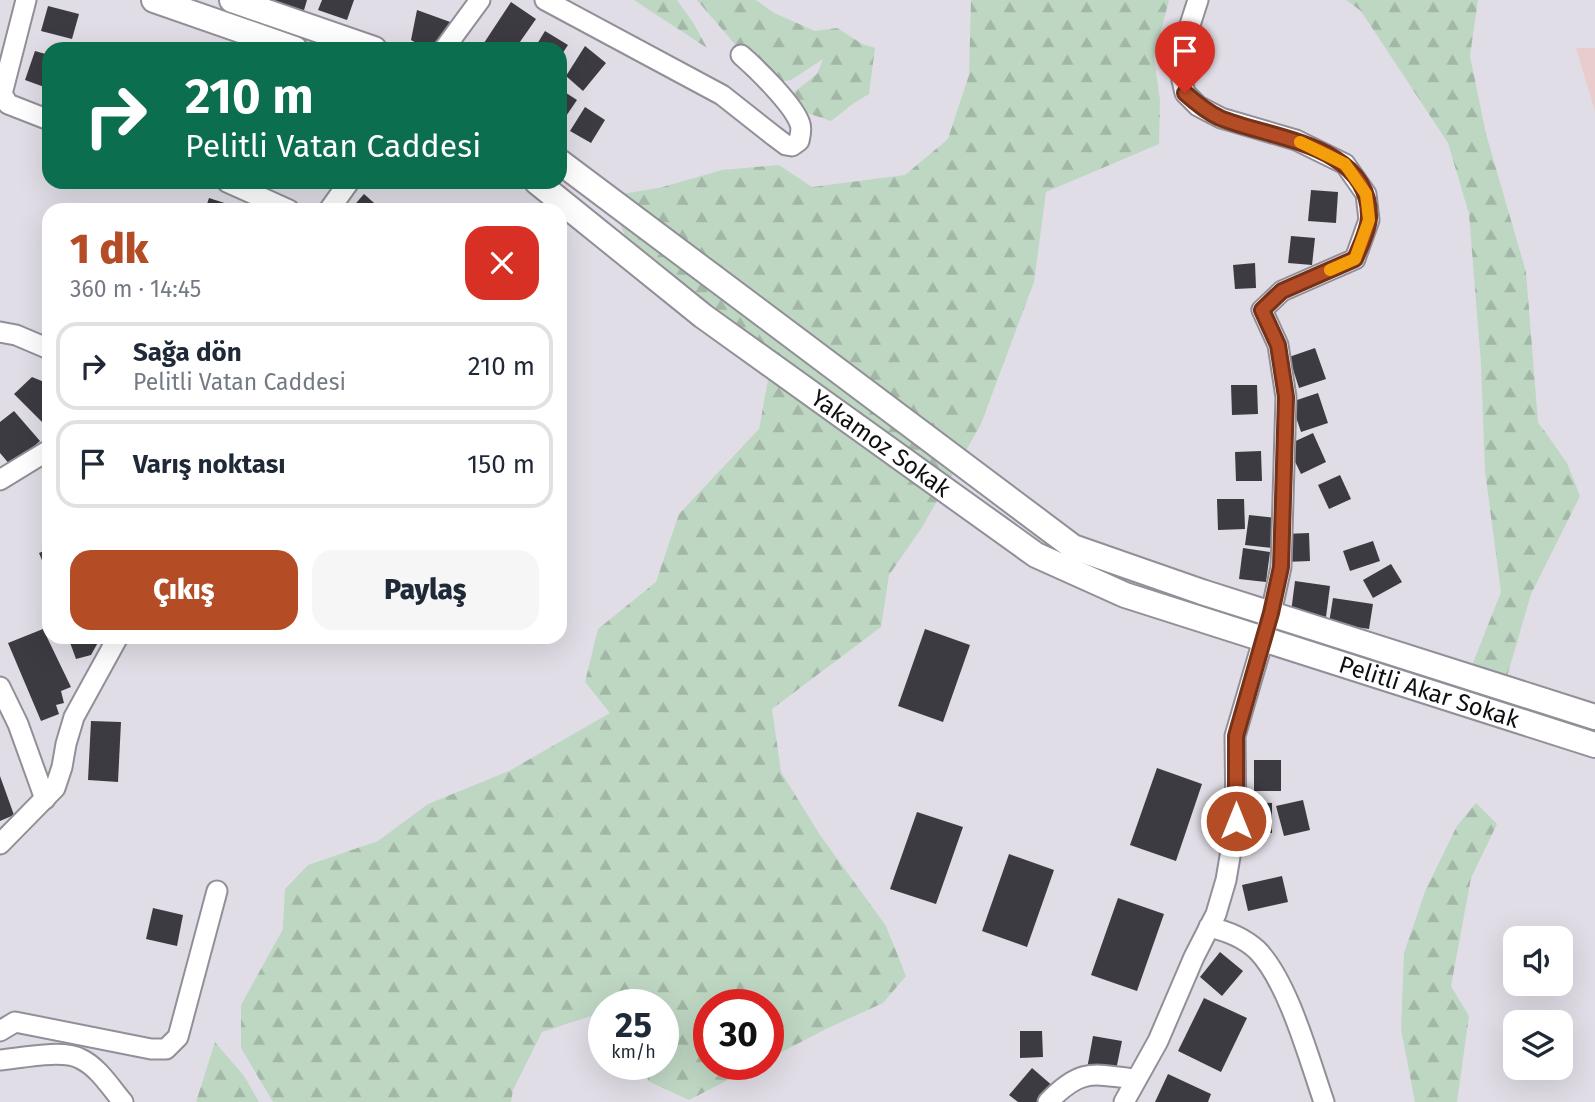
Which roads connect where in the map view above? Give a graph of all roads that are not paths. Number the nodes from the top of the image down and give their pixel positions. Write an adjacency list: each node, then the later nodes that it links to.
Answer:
1 (26, 0): 11 (street)
2 (154, 0): 7 (main road)
3 (232, 0): 8 (main road)
4 (480, 0): 9 (street)
5 (545, 0): 10 (street)
6 (1198, 0): 22 (street)
7 (275, 42)
8 (354, 42)
9 (449, 42)
10 (741, 55)
11 (42, 117)
12 (567, 167): 22 (main road, Yakamoz Sokak)
13 (253, 189): 15 (street)
14 (546, 189): 16 (main road, Yakamoz Sokak)
15 (277, 203)
16 (563, 203)
17 (567, 206): 23 (main road, Yakamoz Sokak)
18 (0, 332): 19 (street)
19 (42, 346)
20 (42, 455): 21 (street)
21 (0, 480)
22 (1271, 613): 23 (street); 26 (main road, Pelitli Akar Sokak)
23 (1262, 639): 27 (main road, Pelitli Akar Sokak); 31 (street)
24 (114, 644): 28 (street)
25 (0, 687): 28 (street)
26 (1595, 717)
27 (1595, 745)
28 (45, 799): 29 (street)
29 (0, 844)
30 (216, 891): 32 (street)
31 (1209, 927): 34 (street); 38 (street)
32 (0, 1031)
33 (0, 1060): 35 (street)
34 (1135, 1079): 36 (street); 37 (street)
35 (123, 1102)
36 (1048, 1102)
37 (1124, 1102)
38 (1324, 1102)

